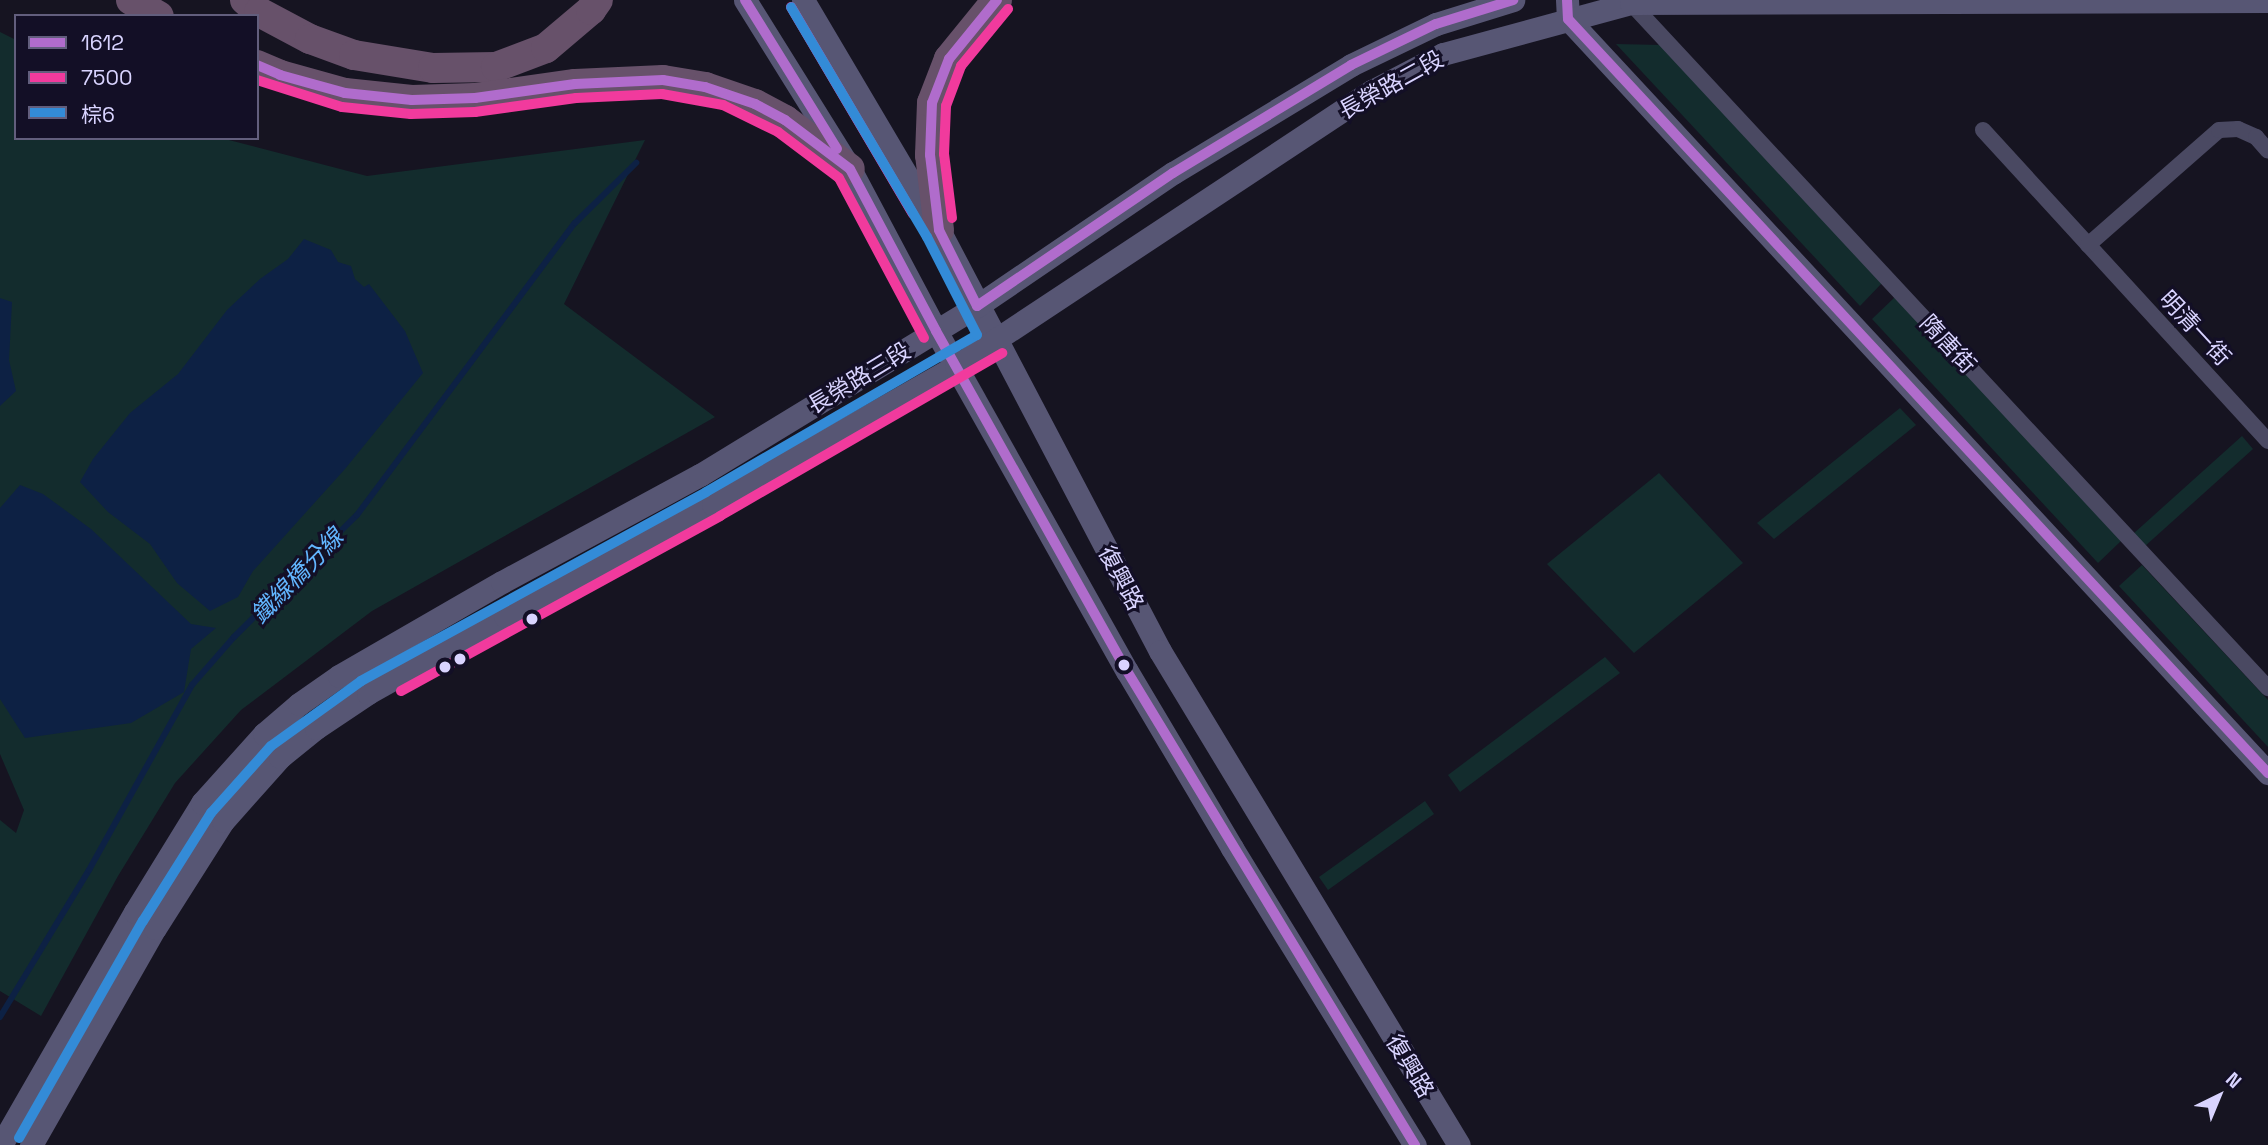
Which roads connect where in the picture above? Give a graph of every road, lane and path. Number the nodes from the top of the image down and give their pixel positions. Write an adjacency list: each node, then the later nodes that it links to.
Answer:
1 (131, 0): 13 (highway)
2 (244, 0): 3 (highway)
3 (598, 0)
4 (745, 0): 17 (street, 復興路)
5 (803, 0): 18 (street, 復興路)
6 (997, 0): 18 (highway)
7 (1513, 0): 20 (street, 長榮路二段)
8 (1893, 0): 9 (street, 長榮路二段); 11 (street, 長榮路二段)
9 (2166, 1): 10 (street, 長榮路二段)
10 (2268, 1)
11 (1629, 2): 12 (street, 長榮路二段); 27 (street, 隋唐街)
12 (1567, 9): 22 (street, 長榮路二段); 28 (street)
13 (156, 14)
14 (259, 66): 17 (highway)
15 (1983, 130): 19 (street, 明清一街)
16 (2268, 151): 19 (street)
17 (850, 169): 21 (street, 復興路)
18 (939, 230): 20 (street, 復興路)
19 (2088, 245): 24 (street, 明清一街)
20 (977, 306): 21 (street, 長榮路二段); 22 (street, 復興路)
21 (936, 331): 23 (street, 復興路); 25 (street, 長榮路三段)
22 (995, 341): 23 (street, 長榮路二段); 32 (street, 復興路)
23 (956, 366): 26 (street, 長榮路三段); 31 (street, 復興路)
24 (2268, 441)
25 (380, 653): 26 (street); 29 (street, 長榮路三段)
26 (394, 679): 30 (street, 長榮路三段)
27 (2268, 688)
28 (2268, 773)
29 (1, 1145)
30 (32, 1145)
31 (1415, 1145)
32 (1459, 1145)

